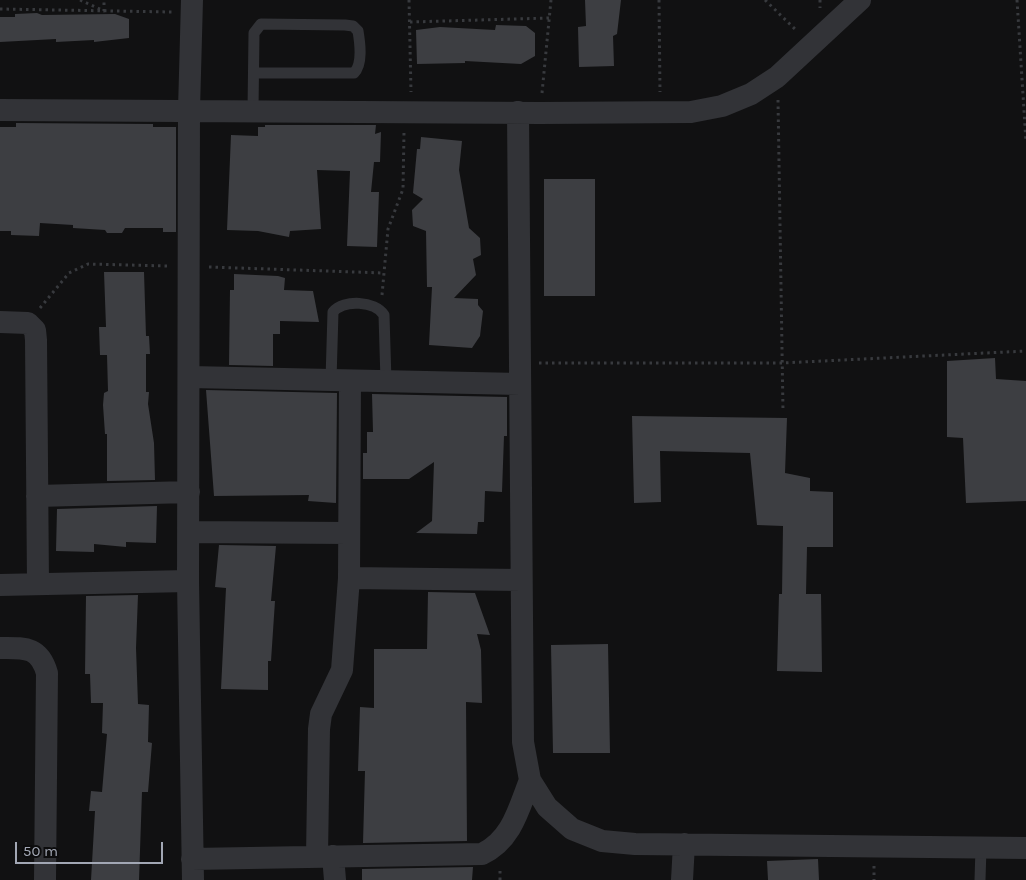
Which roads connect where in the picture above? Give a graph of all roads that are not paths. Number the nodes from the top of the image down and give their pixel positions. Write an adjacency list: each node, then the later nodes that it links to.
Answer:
1 (860, 0): 7 (street)
2 (192, 6): 5 (street)
3 (254, 73): 3 (lane); 6 (lane)
4 (0, 110): 5 (street)
5 (189, 110): 6 (street); 10 (street)
6 (254, 110): 7 (street)
7 (518, 112): 9 (street)
8 (0, 322): 14 (street)
9 (520, 374): 12 (street); 18 (street)
10 (190, 377): 11 (street); 13 (street)
11 (340, 380): 12 (street); 12 (lane); 16 (street)
12 (386, 381)
13 (189, 492): 14 (street); 15 (street)
14 (37, 496): 20 (street)
15 (189, 532): 16 (street); 19 (street)
16 (349, 534): 17 (street)
17 (349, 578): 18 (street); 27 (street)
18 (521, 580): 23 (street)
19 (188, 581): 20 (street); 28 (street)
20 (38, 584): 21 (street)
21 (0, 585)
22 (0, 648): 29 (street)
23 (530, 780): 24 (street); 27 (street)
24 (684, 844): 25 (street); 31 (street)
25 (981, 848): 26 (street); 32 (lane)
26 (1026, 848)
27 (325, 856): 28 (street); 30 (street)
28 (192, 869)
29 (45, 880)
30 (335, 880)
31 (682, 880)
32 (980, 880)

